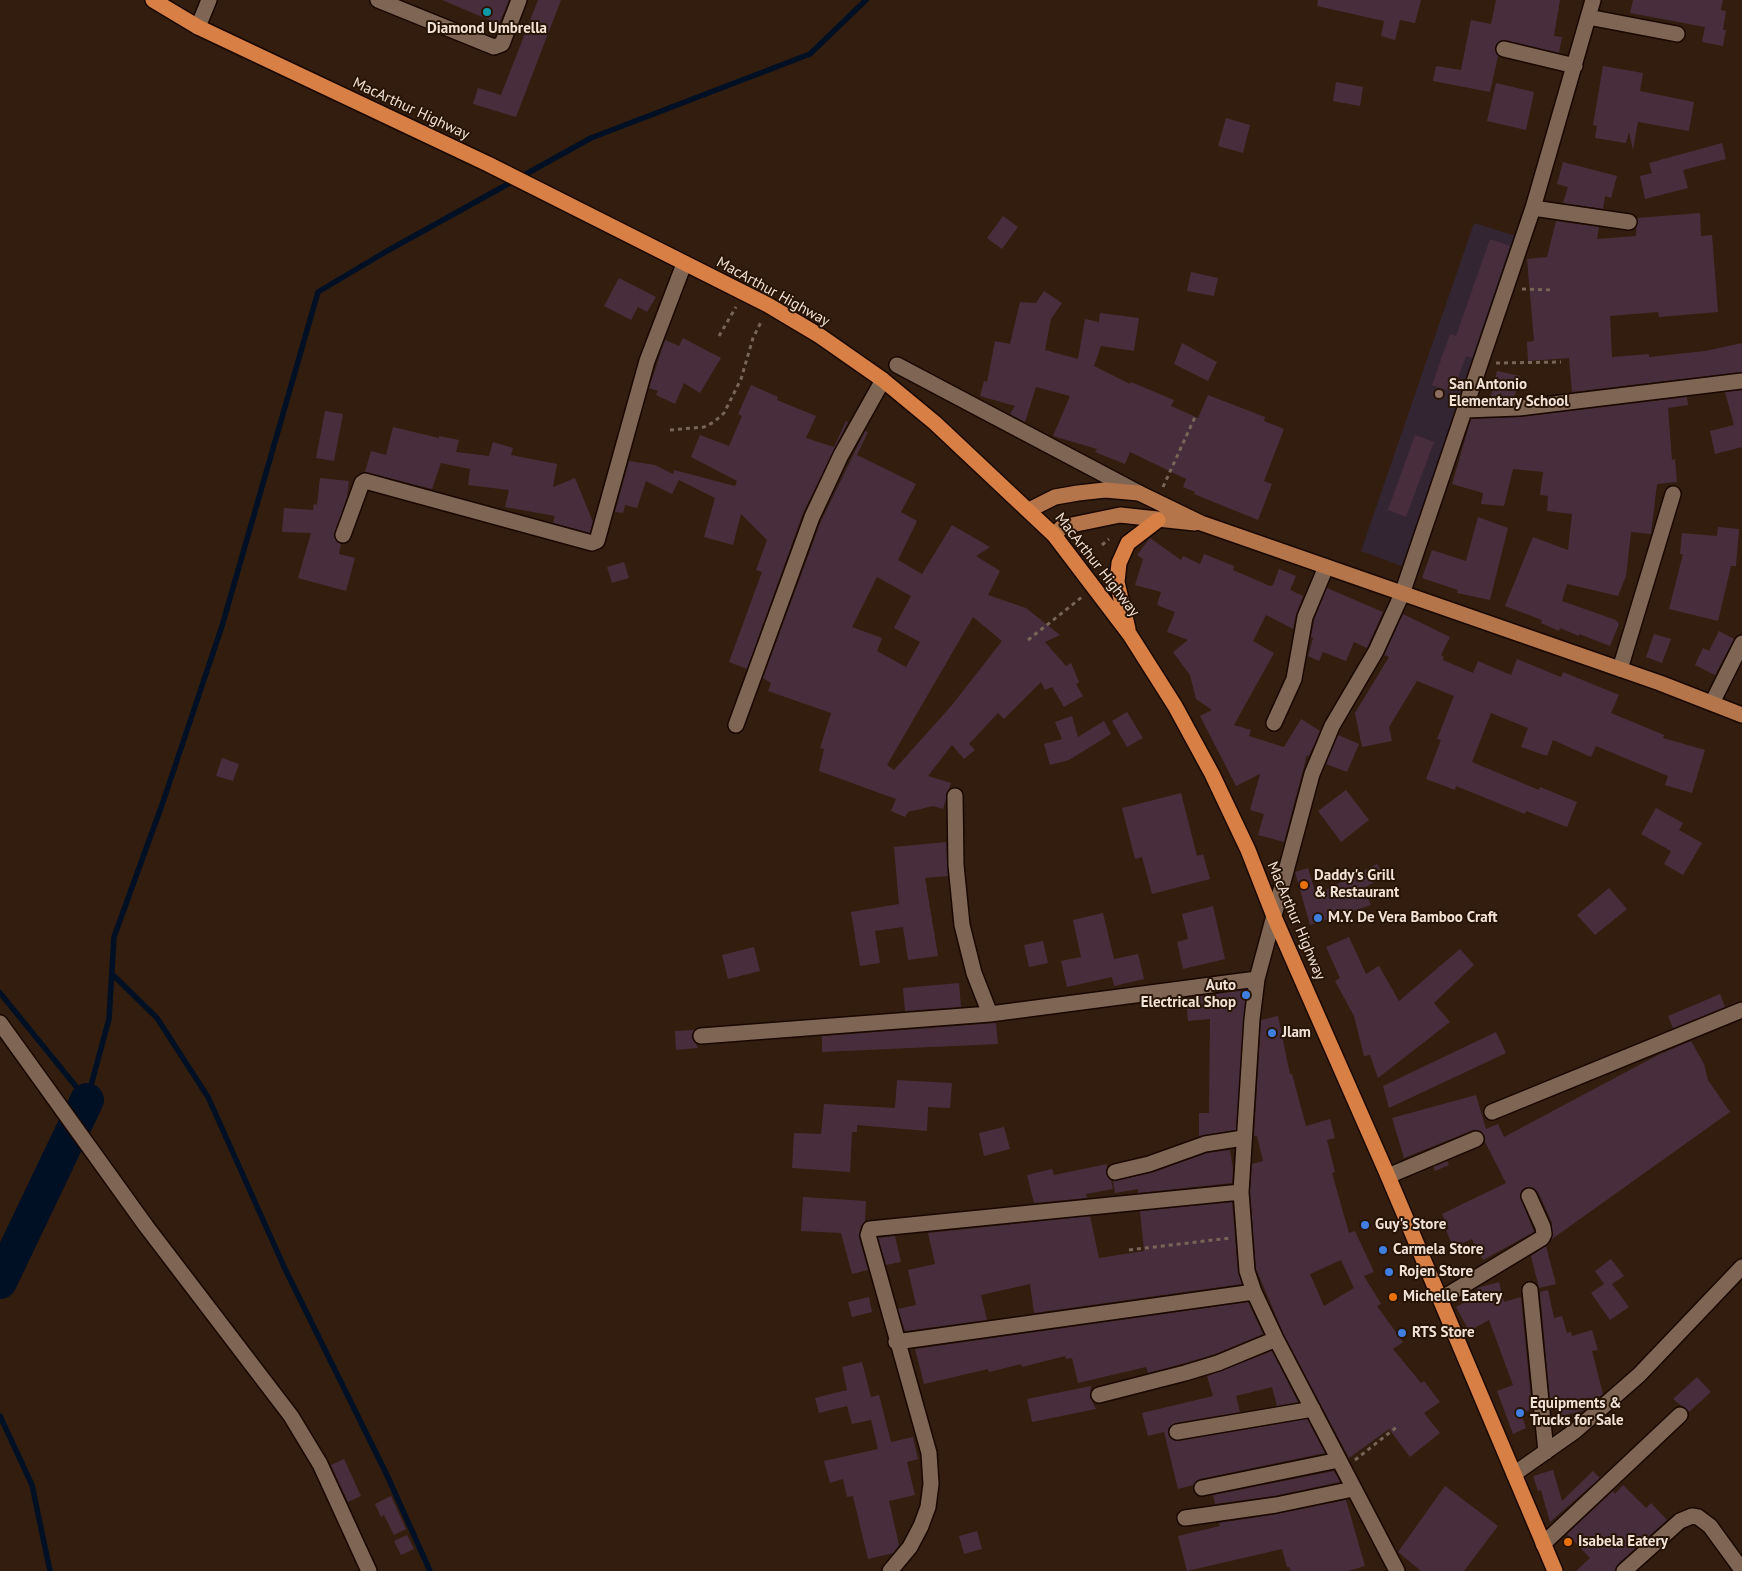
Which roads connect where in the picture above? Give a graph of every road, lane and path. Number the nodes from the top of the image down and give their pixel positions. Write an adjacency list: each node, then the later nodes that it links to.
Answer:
1 (153, 0): 7 (highway, MacArthur Highway)
2 (209, 0): 7 (street)
3 (378, 0): 4 (street)
4 (519, 0)
5 (1593, 0): 6 (street)
6 (1588, 17): 8 (street); 10 (street)
7 (198, 27): 13 (highway, MacArthur Highway)
8 (1677, 34)
9 (1504, 49): 10 (street)
10 (1575, 66): 11 (street)
11 (1533, 208): 12 (street); 14 (street)
12 (1629, 222)
13 (684, 264): 16 (highway, MacArthur Highway); 33 (street)
14 (1505, 288): 15 (path); 20 (street)
15 (1554, 290)
16 (743, 293): 17 (highway, MacArthur Highway); 18 (path)
17 (768, 305): 22 (highway, MacArthur Highway); 26 (path)
18 (719, 336)
19 (1561, 362): 20 (path)
20 (1481, 363): 24 (street)
21 (897, 365): 27 (street)
22 (883, 380): 30 (highway, MacArthur Highway); 47 (street)
23 (1742, 381): 24 (street)
24 (1465, 410): 39 (street)
25 (1195, 417): 29 (path)
26 (670, 430)
27 (1139, 493): 29 (main road); 30 (main road)
28 (1673, 494): 43 (street)
29 (1157, 500): 32 (main road)
30 (1029, 510): 34 (highway, MacArthur Highway)
31 (1158, 520): 32 (main road); 34 (main road); 40 (highway)
32 (1201, 523): 37 (main road)
33 (343, 535)
34 (1054, 535): 38 (highway, MacArthur Highway)
35 (1109, 539): 36 (path)
36 (1102, 545)
37 (1326, 567): 39 (main road); 46 (street)
38 (1094, 587): 40 (highway, MacArthur Highway); 41 (path)
39 (1402, 594): 43 (main road); 49 (street)
40 (1130, 635): 49 (highway, MacArthur Highway)
41 (1028, 640)
42 (1742, 643): 44 (street)
43 (1620, 669): 44 (main road)
44 (1712, 703): 45 (main road)
45 (1742, 715)
46 (1274, 723)
47 (736, 725)
48 (955, 796): 52 (street)
49 (1275, 919): 50 (street); 59 (highway, MacArthur Highway)
50 (1257, 979): 52 (street); 56 (street)
51 (1742, 1010): 55 (street)
52 (990, 1014): 54 (street)
53 (0, 1023): 83 (street)
54 (701, 1036)
55 (1492, 1112)
56 (1243, 1138): 58 (street); 60 (street)
57 (1476, 1139): 59 (street)
58 (1115, 1172)
59 (1388, 1176): 67 (highway, MacArthur Highway)
60 (1241, 1192): 62 (street); 69 (street)
61 (1529, 1196): 67 (street)
62 (1243, 1237): 63 (path); 66 (street)
63 (1129, 1250)
64 (1742, 1268): 75 (street)
65 (1530, 1290): 75 (street)
66 (1254, 1292): 68 (street); 69 (street)
67 (1441, 1299): 77 (highway, MacArthur Highway)
68 (1276, 1339): 70 (street); 71 (street)
69 (896, 1342): 84 (street)
70 (1099, 1394)
71 (1313, 1409): 74 (street); 76 (street)
72 (1680, 1415): 81 (street)
73 (1398, 1426): 76 (path)
74 (1177, 1432)
75 (1546, 1452): 77 (street)
76 (1341, 1464): 78 (street); 79 (street)
77 (1514, 1474): 81 (highway, MacArthur Highway)
78 (1202, 1488)
79 (1353, 1489): 80 (street); 85 (street)
80 (1186, 1518)
81 (1544, 1544): 86 (highway, MacArthur Highway)
82 (1742, 1570): 87 (street)
83 (369, 1571)
84 (890, 1571)
85 (1397, 1571)
86 (1555, 1571)
87 (1624, 1571)

